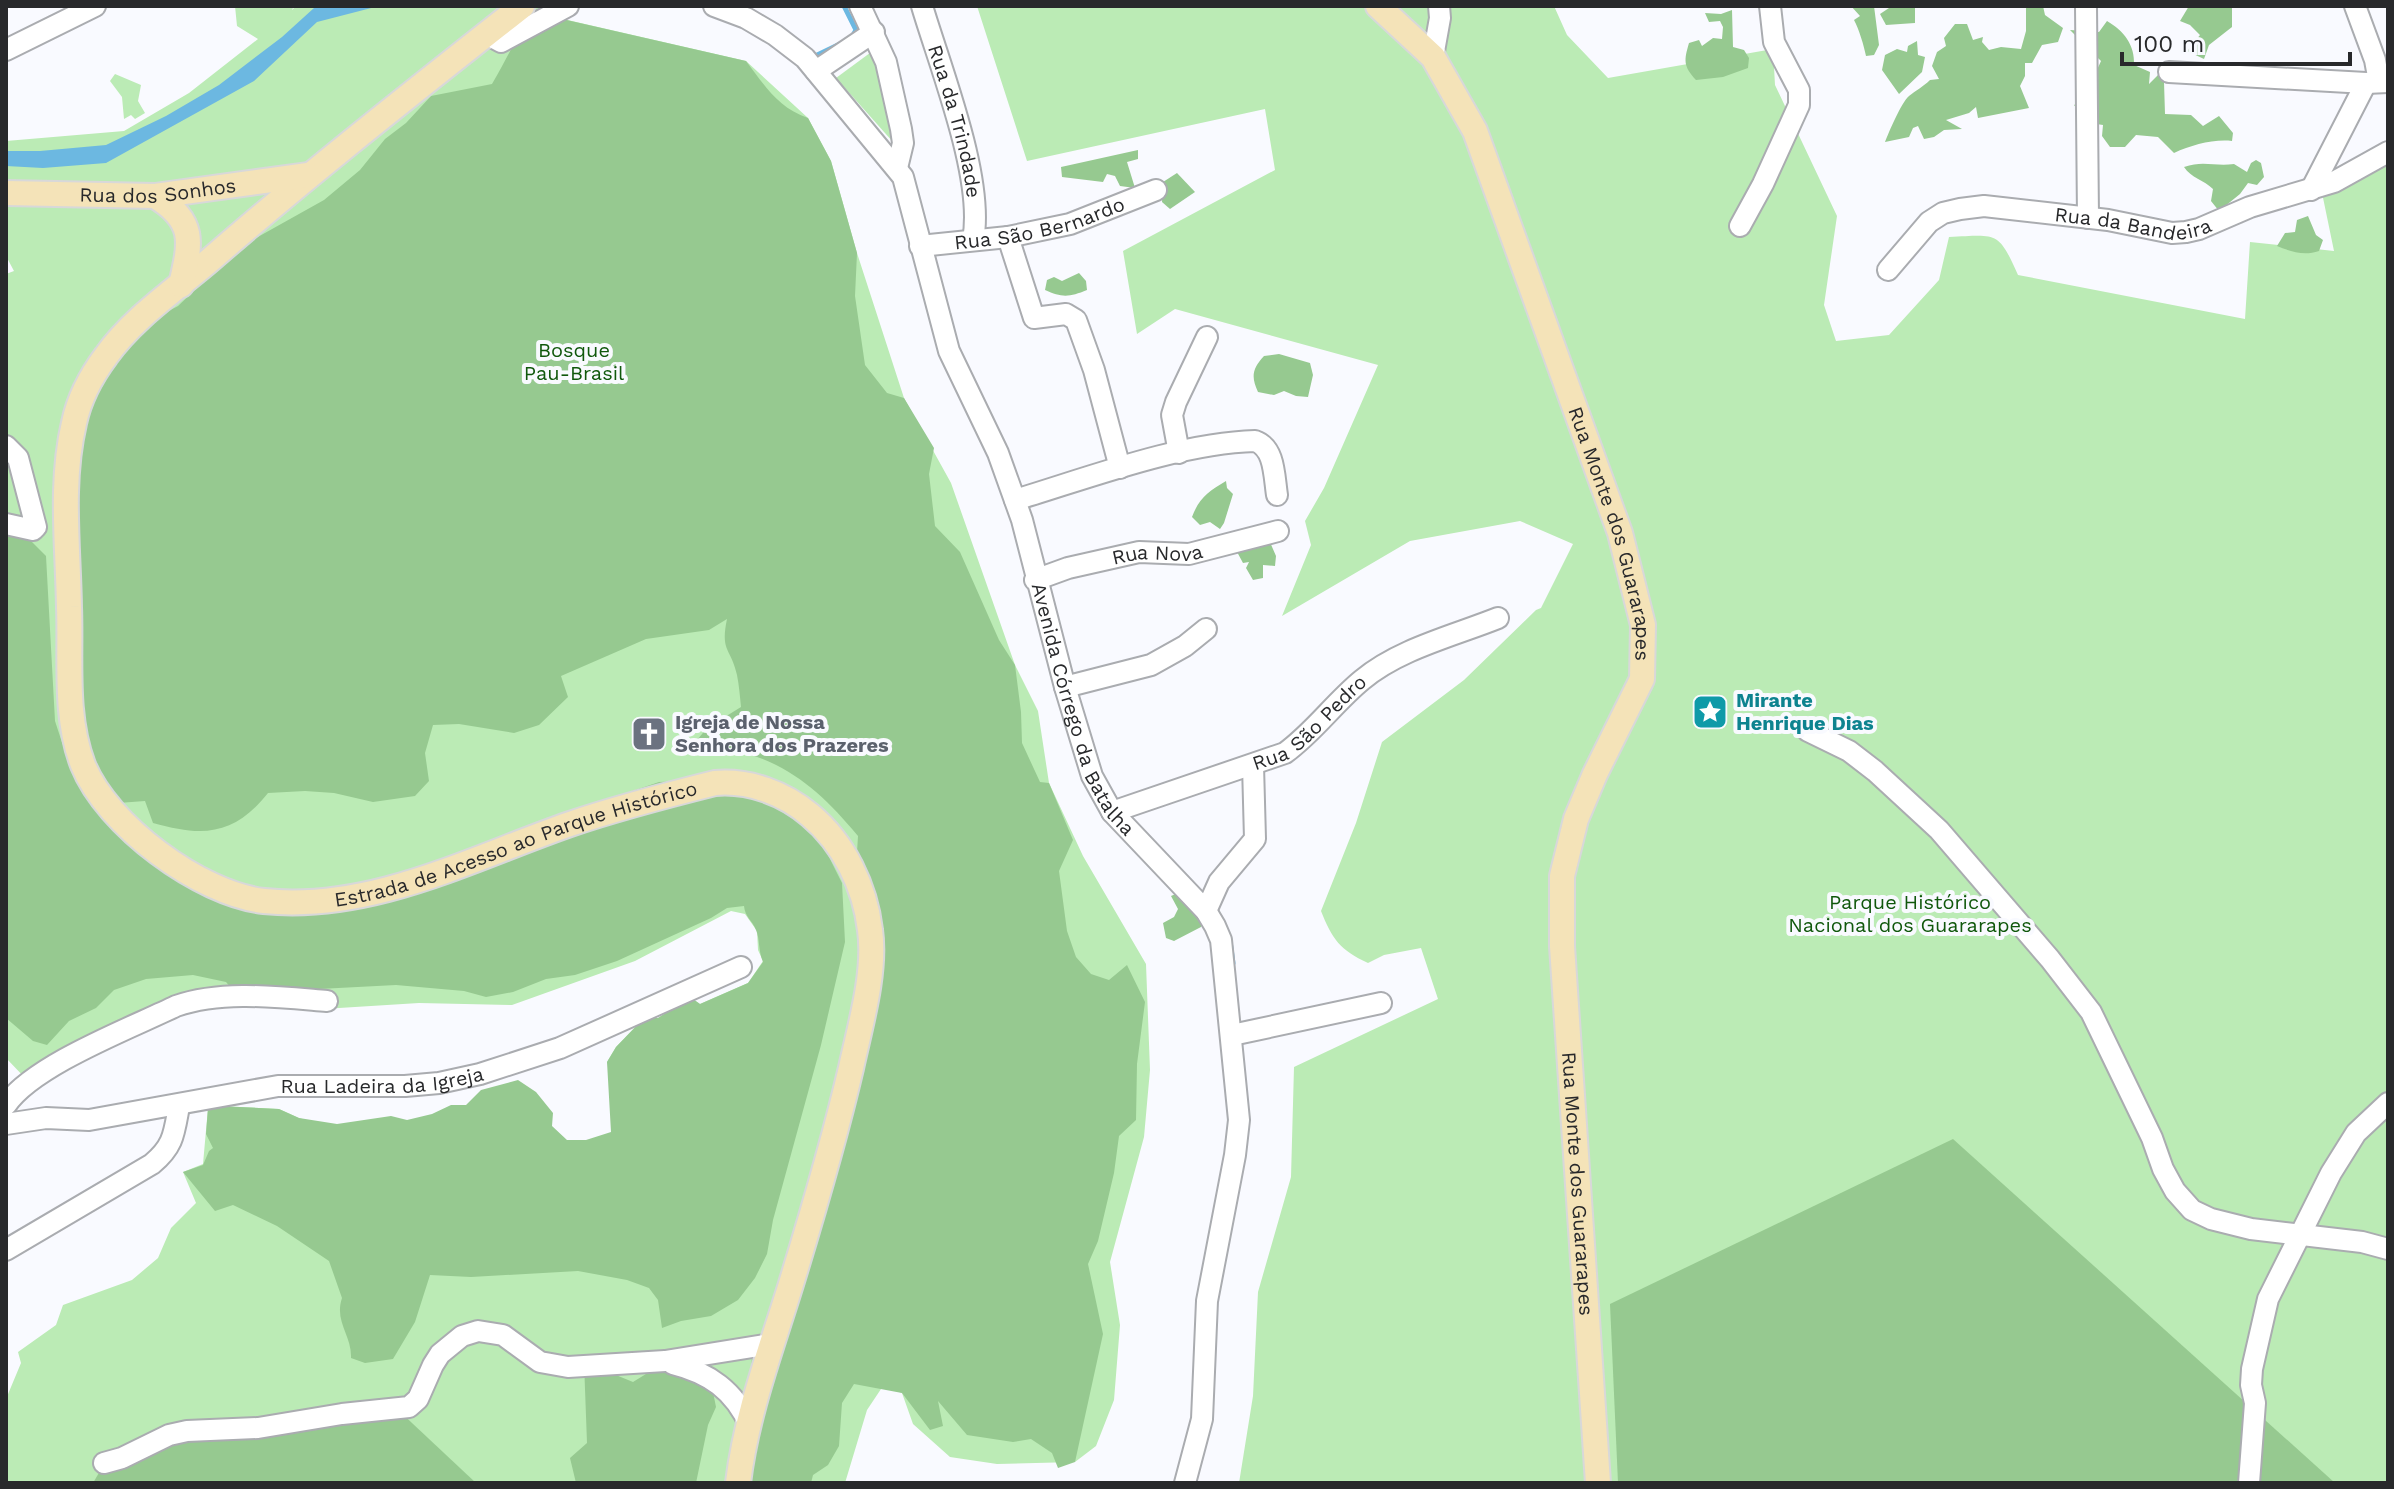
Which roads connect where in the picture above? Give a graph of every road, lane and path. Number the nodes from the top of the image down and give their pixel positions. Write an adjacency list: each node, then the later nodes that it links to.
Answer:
1 (95, 6): 14 (street)
2 (522, 6): 13 (main road)
3 (568, 6): 13 (street)
4 (714, 6): 16 (street, Avenida Córrego da Batalha)
5 (860, 6): 12 (street)
6 (922, 6): 29 (street, Rua da Trindade)
7 (1378, 6): 15 (main road, Rua Monte dos Guararapes)
8 (1439, 6): 15 (street)
9 (1770, 6): 27 (street)
10 (2086, 6): 26 (street)
11 (2355, 6): 18 (street)
12 (874, 32): 16 (street); 20 (street)
13 (486, 34): 21 (main road)
14 (6, 50)
15 (1433, 57): 66 (main road, Rua Monte dos Guararapes)
16 (821, 67): 20 (street, Avenida Córrego da Batalha)
17 (2169, 72): 18 (street)
18 (2378, 83): 23 (street)
19 (2388, 152): 23 (street, Rua da Bandeira)
20 (897, 168): 30 (street, Avenida Córrego da Batalha)
21 (308, 175): 25 (main road, Rua dos Sonhos); 32 (main road, Estrada de Acesso ao Parque Histórico)
22 (1156, 190): 28 (street, Rua São Bernardo)
23 (2311, 190): 26 (street, Rua da Bandeira)
24 (6, 193): 25 (main road, Rua dos Sonhos)
25 (155, 196): 32 (main road)
26 (2088, 218): 31 (street, Rua da Bandeira)
27 (1740, 226)
28 (1008, 237): 29 (street, Rua São Bernardo); 36 (street)
29 (973, 240): 30 (street, Rua São Bernardo)
30 (920, 246): 38 (street, Avenida Córrego da Batalha)
31 (1888, 270)
32 (181, 285): 60 (main road, Estrada de Acesso ao Parque Histórico)
33 (1207, 337): 35 (street)
34 (6, 446): 39 (street)
35 (1179, 453): 36 (street); 37 (street)
36 (1120, 468): 38 (street)
37 (1277, 495)
38 (1015, 500): 41 (street, Avenida Córrego da Batalha)
39 (6, 524)
40 (1278, 531): 41 (street, Rua Nova)
41 (1035, 580): 44 (street, Avenida Córrego da Batalha)
42 (1498, 618): 46 (street, Rua São Pedro)
43 (1206, 629): 44 (street)
44 (1065, 687): 47 (street, Avenida Córrego da Batalha)
45 (1808, 731): 57 (street)
46 (1253, 765): 47 (street, Rua São Pedro); 48 (street)
47 (1112, 812): 48 (street, Avenida Córrego da Batalha)
48 (1206, 911): 52 (street, Avenida Córrego da Batalha)
49 (741, 967): 55 (street, Rua Ladeira da Igreja)
50 (327, 1001): 54 (street)
51 (1381, 1003): 52 (street)
52 (1232, 1035): 65 (street, Avenida Córrego da Batalha)
53 (2388, 1103): 57 (street)
54 (6, 1105)
55 (179, 1106): 56 (street, Rua Ladeira da Igreja); 59 (street)
56 (6, 1124)
57 (2298, 1236): 58 (street); 67 (street)
58 (2388, 1249)
59 (6, 1250)
60 (771, 1344): 61 (street); 62 (main road, Estrada de Acesso ao Parque Histórico)
61 (665, 1361): 62 (street); 63 (street)
62 (750, 1426): 64 (main road, Estrada de Acesso ao Parque Histórico)
63 (104, 1463)
64 (738, 1483)
65 (1185, 1483)
66 (1598, 1483)
67 (2249, 1483)

